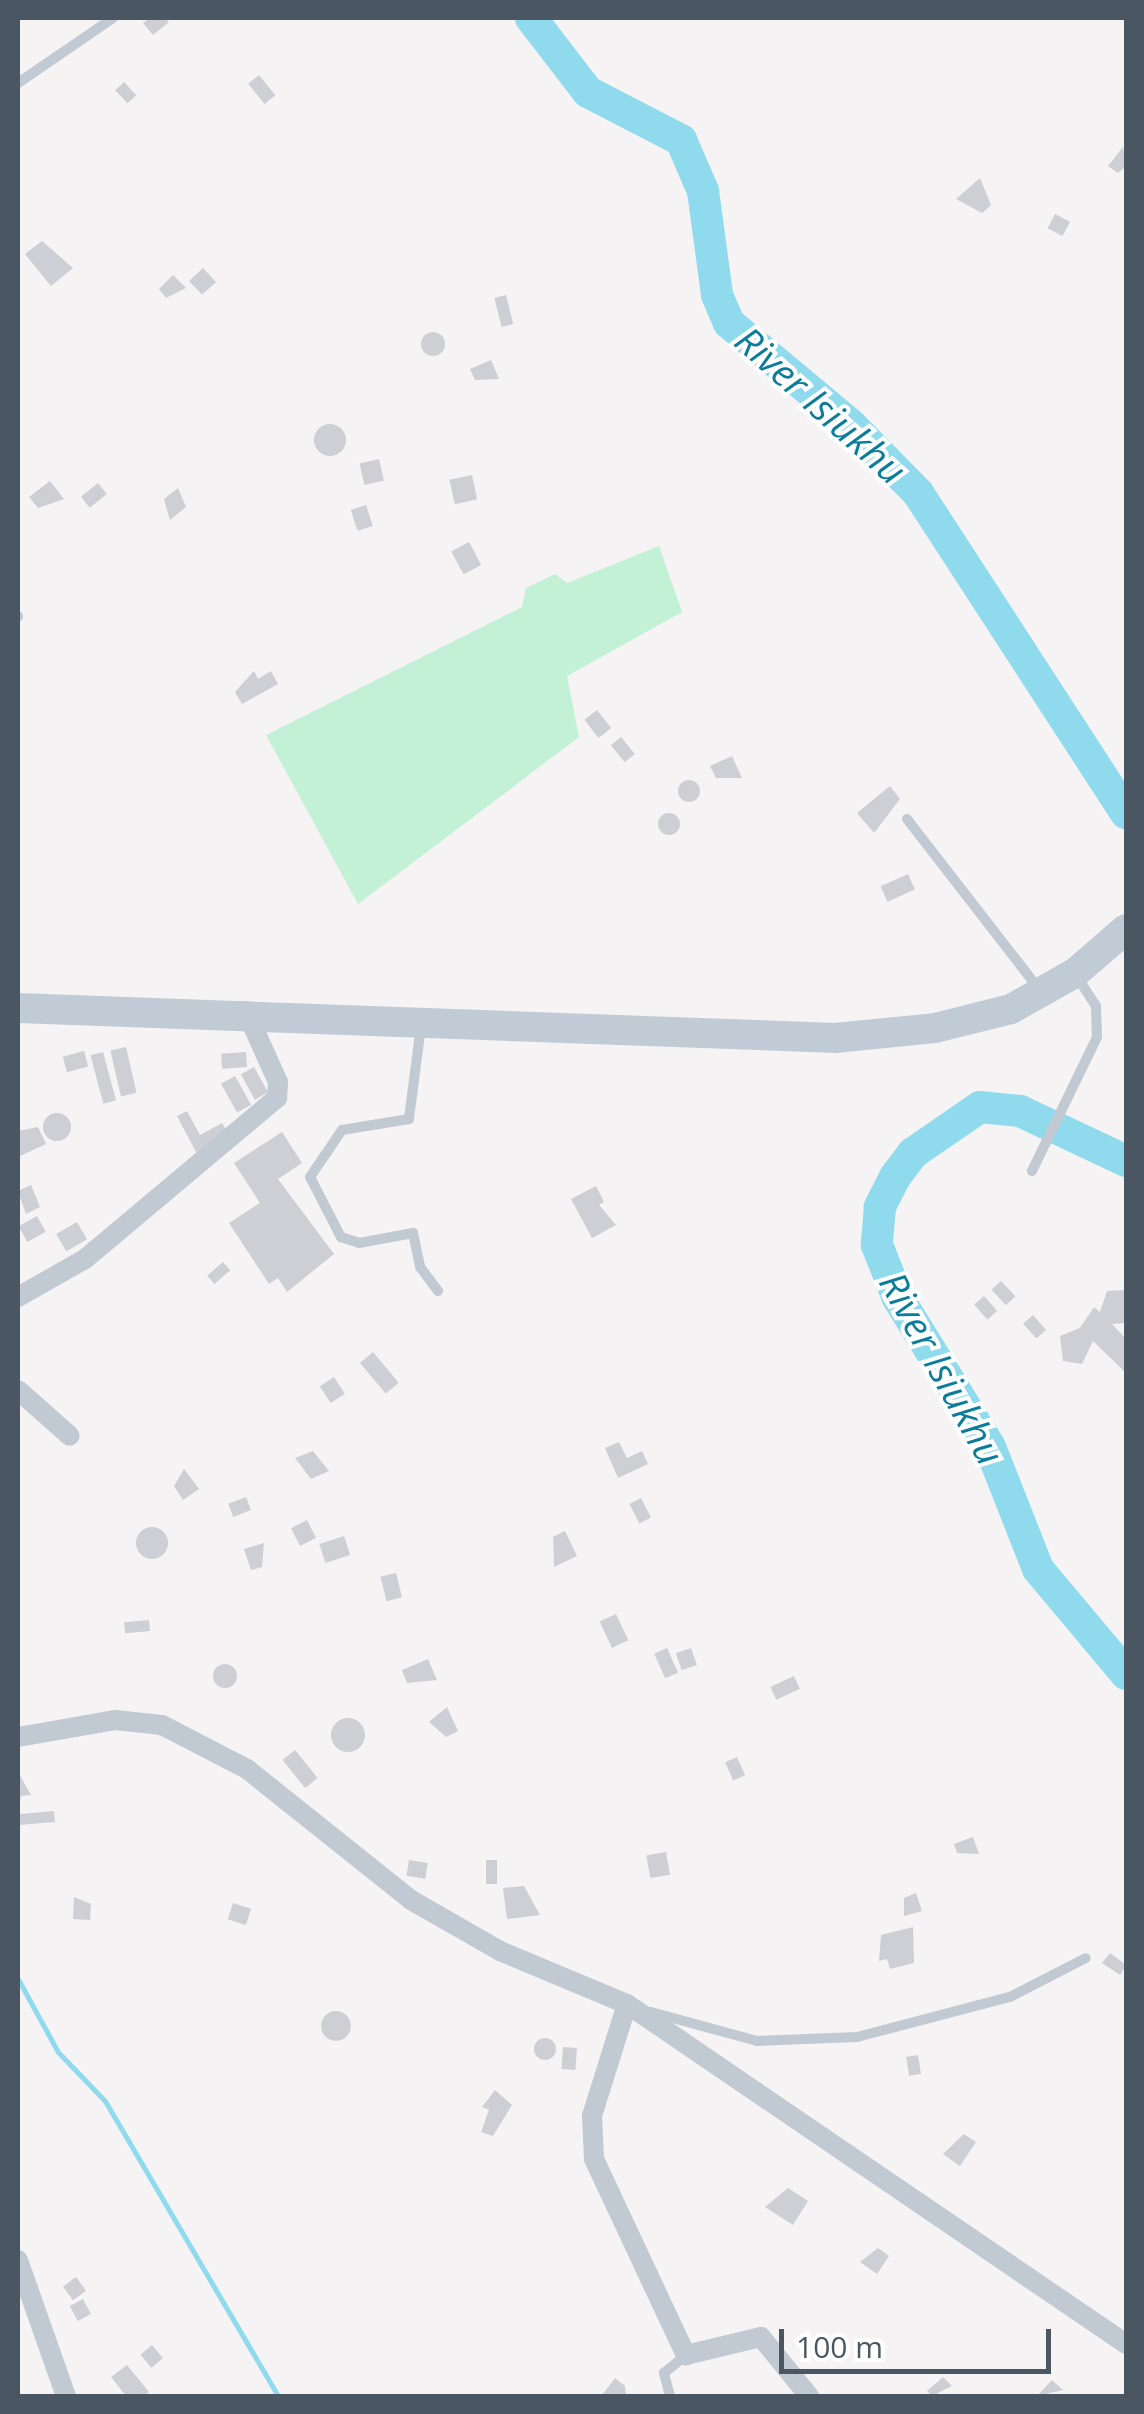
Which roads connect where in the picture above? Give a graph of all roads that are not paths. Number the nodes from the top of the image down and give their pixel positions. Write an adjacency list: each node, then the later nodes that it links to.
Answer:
1 (113, 18): 2 (lane)
2 (18, 83)
3 (906, 818): 6 (lane)
4 (1126, 928): 5 (main road)
5 (1075, 973): 6 (main road); 10 (lane)
6 (1042, 993): 9 (main road)
7 (18, 1008): 8 (main road)
8 (246, 1011): 9 (main road); 12 (street)
9 (422, 1020): 11 (lane)
10 (1032, 1171)
11 (438, 1291)
12 (18, 1297)
13 (18, 1390): 14 (street)
14 (70, 1436)
15 (18, 1737): 17 (street)
16 (1086, 1958): 17 (lane)
17 (627, 2004): 19 (street); 20 (street)
18 (18, 2260): 21 (street)
19 (1126, 2344)
20 (686, 2356): 22 (lane); 23 (street)
21 (66, 2396)
22 (670, 2396)
23 (809, 2396)

